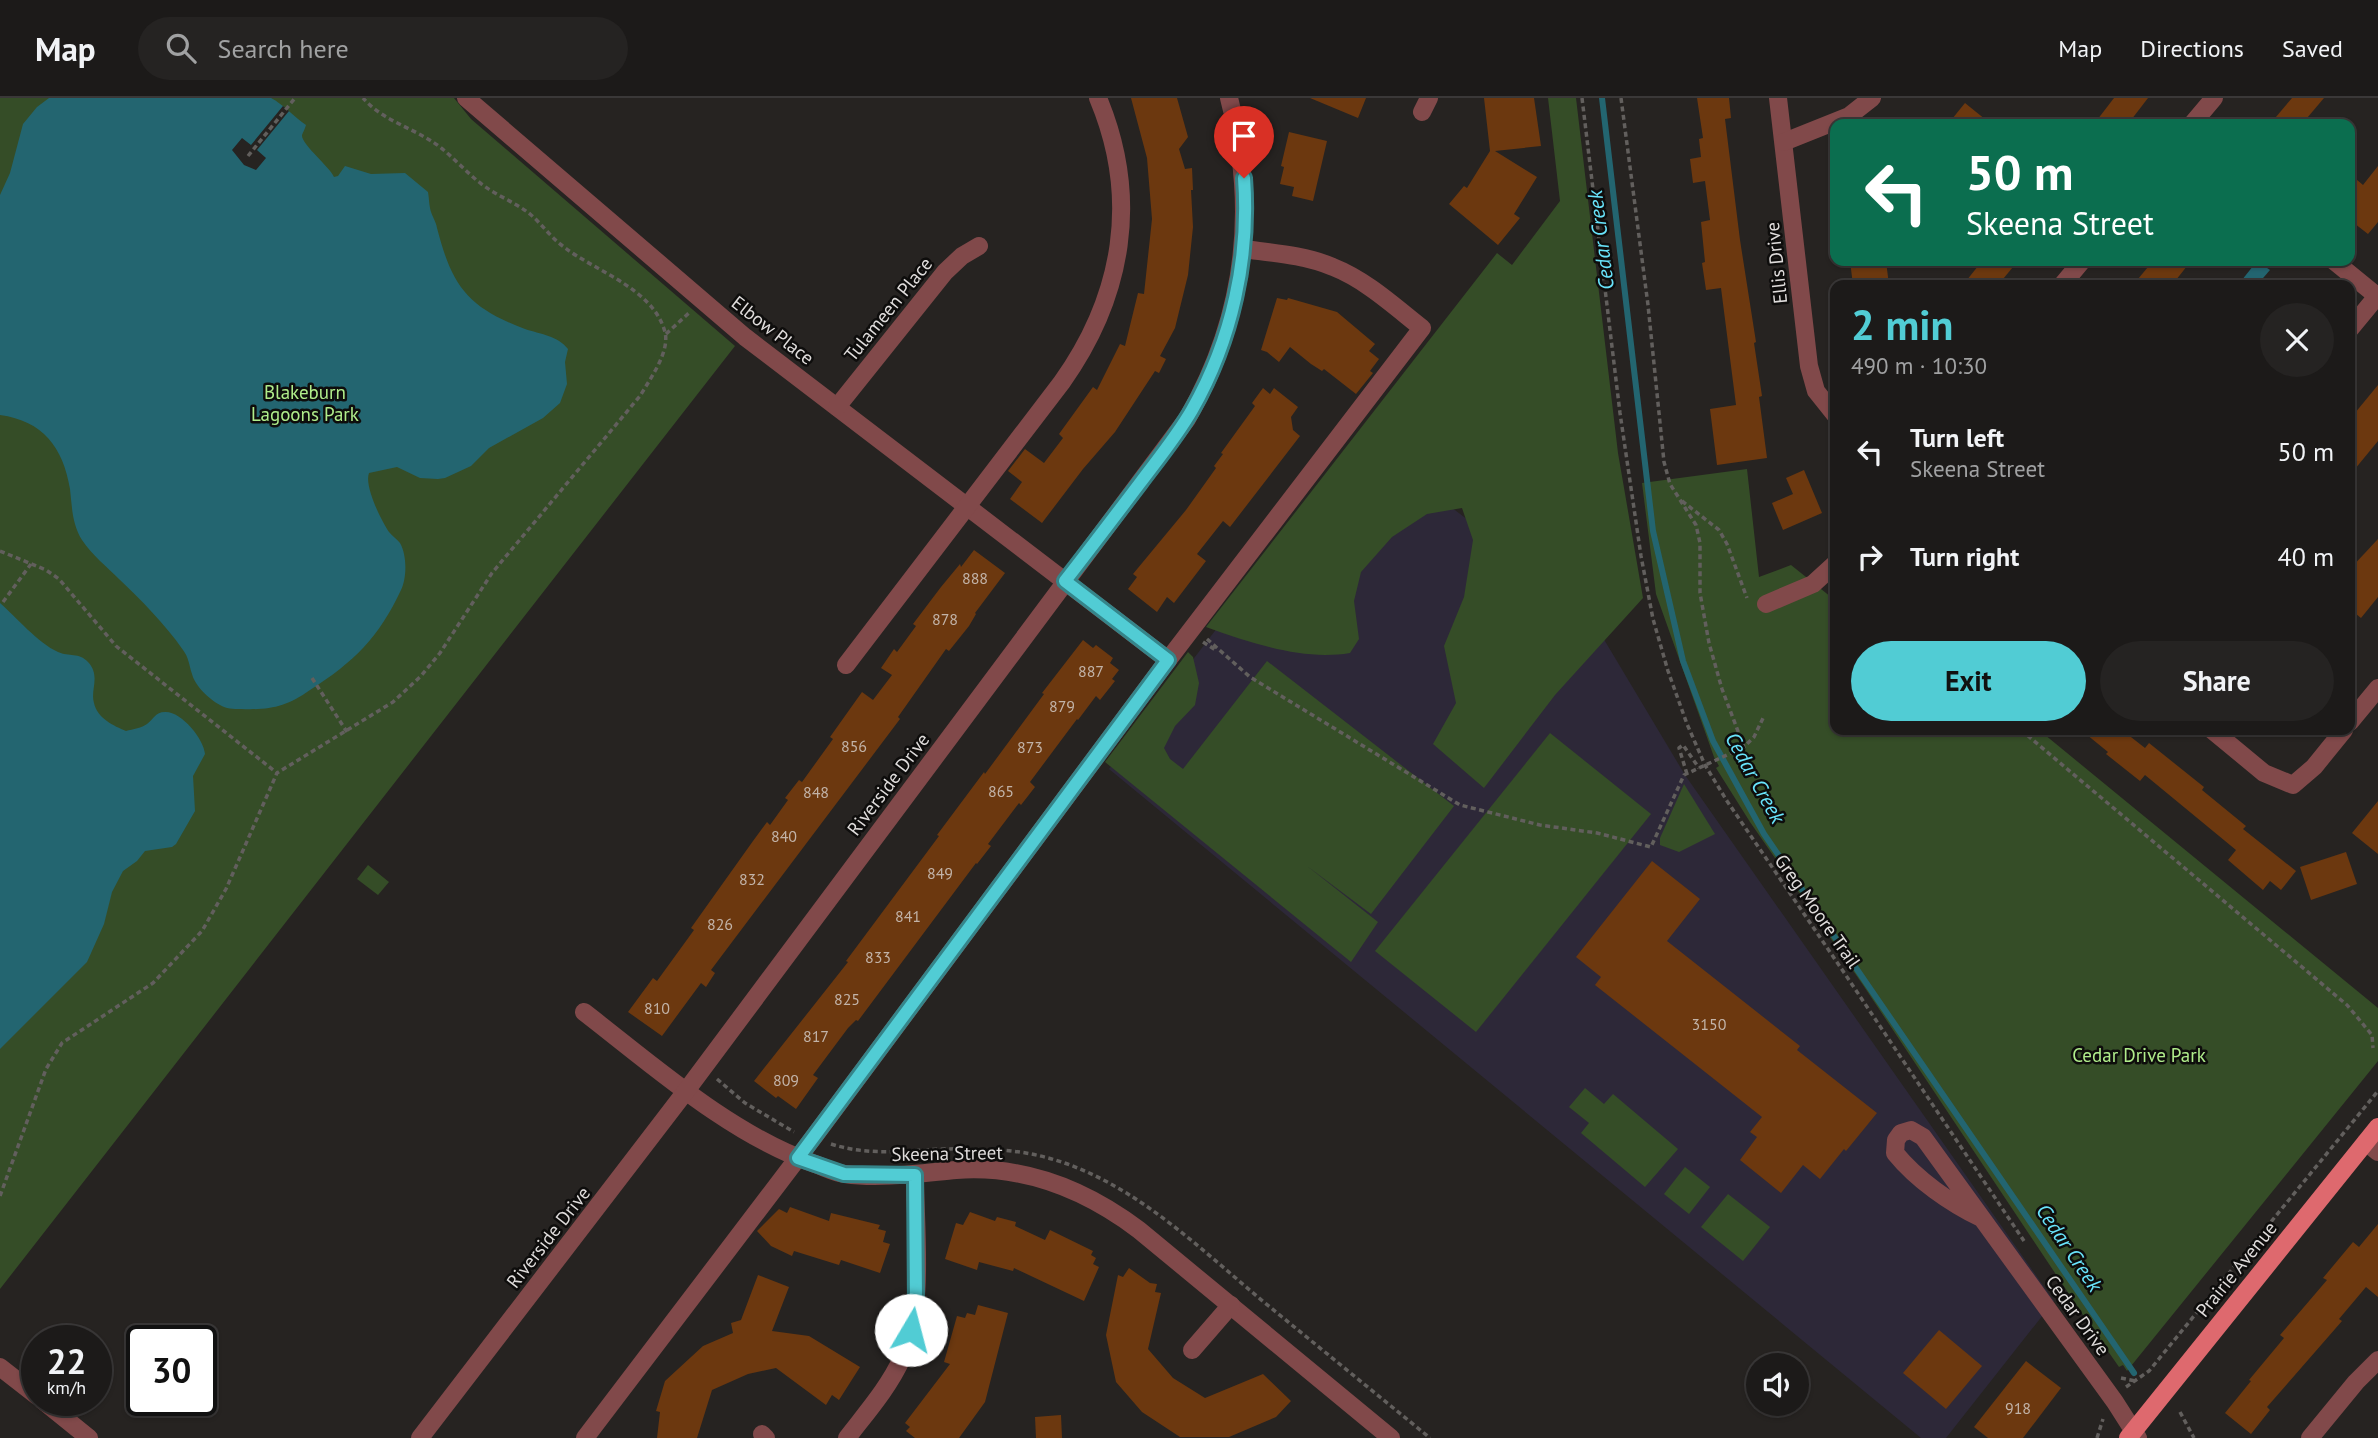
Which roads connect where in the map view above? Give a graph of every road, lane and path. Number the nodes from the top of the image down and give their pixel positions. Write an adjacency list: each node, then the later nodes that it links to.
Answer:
1 (295, 98): 15 (path)
2 (363, 98): 24 (path)
3 (466, 98): 22 (street, Elbow Place)
4 (1098, 98): 28 (street)
5 (1229, 98): 17 (street, Riverside Drive)
6 (1582, 98): 50 (path, Greg Moore Trail)
7 (1621, 98): 27 (path)
8 (1778, 98): 14 (street, Ellis Drive)
9 (1872, 98): 11 (street)
10 (2214, 98): 12 (street)
11 (1842, 119)
12 (2196, 119)
13 (1830, 124): 14 (street)
14 (1784, 142): 26 (street, Ellis Drive)
15 (248, 156)
16 (979, 246): 25 (street, Tulameen Place)
17 (1243, 248): 32 (street, Riverside Drive); 36 (street)
18 (2078, 266): 20 (street)
19 (2340, 266): 21 (street)
20 (2066, 280)
21 (2378, 296): 23 (street)
22 (701, 299): 24 (path); 25 (street, Elbow Place)
23 (2355, 323)
24 (666, 334): 45 (path)
25 (837, 407): 28 (street, Elbow Place)
26 (1830, 408)
27 (1680, 500): 33 (path); 49 (path)
28 (967, 507): 32 (street, Elbow Place); 40 (street)
29 (0, 551): 30 (path)
30 (31, 564): 34 (path); 52 (path)
31 (1830, 568): 35 (street)
32 (1065, 581): 39 (street, Elbow Place); 57 (street, Riverside Drive)
33 (1748, 600)
34 (3, 602)
35 (1766, 604)
36 (1193, 628): 38 (path); 39 (street)
37 (1210, 647): 38 (path)
38 (1218, 651): 53 (path)
39 (1168, 660): 60 (street)
40 (846, 665)
41 (312, 678): 45 (path)
42 (2378, 688): 44 (street)
43 (1764, 716): 49 (path)
44 (2355, 716)
45 (348, 732): 52 (path)
46 (2218, 735): 47 (street)
47 (2340, 735)
48 (2029, 736): 55 (path)
49 (1742, 748): 50 (path)
50 (1705, 765): 51 (path); 68 (path, Greg Moore Trail)
51 (1699, 768): 53 (path); 53 (path)
52 (277, 774): 66 (path)
53 (1687, 774)
54 (584, 1012): 57 (street, Skeena Street)
55 (2373, 1048)
56 (724, 1084): 60 (path)
57 (686, 1091): 64 (street, Skeena Street); 82 (street, Riverside Drive)
58 (2378, 1091): 74 (path)
59 (2378, 1127): 61 (main road, Prairie Avenue)
60 (813, 1138): 62 (path); 64 (street)
61 (2372, 1147): 80 (main road, Prairie Avenue)
62 (973, 1149)
63 (996, 1150): 86 (path)
64 (798, 1158): 65 (street, Skeena Street); 83 (street)
65 (915, 1175): 69 (street, Skeena Street); 84 (street)
66 (0, 1196)
67 (1981, 1218): 67 (street, Cedar Drive); 80 (street, Cedar Drive)
68 (2025, 1242)
69 (1230, 1305): 70 (street); 85 (street, Skeena Street)
70 (1192, 1350)
71 (2378, 1360): 89 (street)
72 (0, 1367): 75 (street)
73 (2114, 1373): 74 (path)
74 (2135, 1381): 76 (path)
75 (21, 1383)
76 (2127, 1387)
77 (2180, 1412): 88 (path)
78 (2105, 1415): 87 (path)
79 (61, 1416): 81 (street)
80 (2133, 1435)
81 (89, 1438)
82 (420, 1438)
83 (584, 1438)
84 (847, 1438)
85 (1391, 1438)
86 (1430, 1438)
87 (2097, 1438)
88 (2194, 1438)
89 (2310, 1438)

